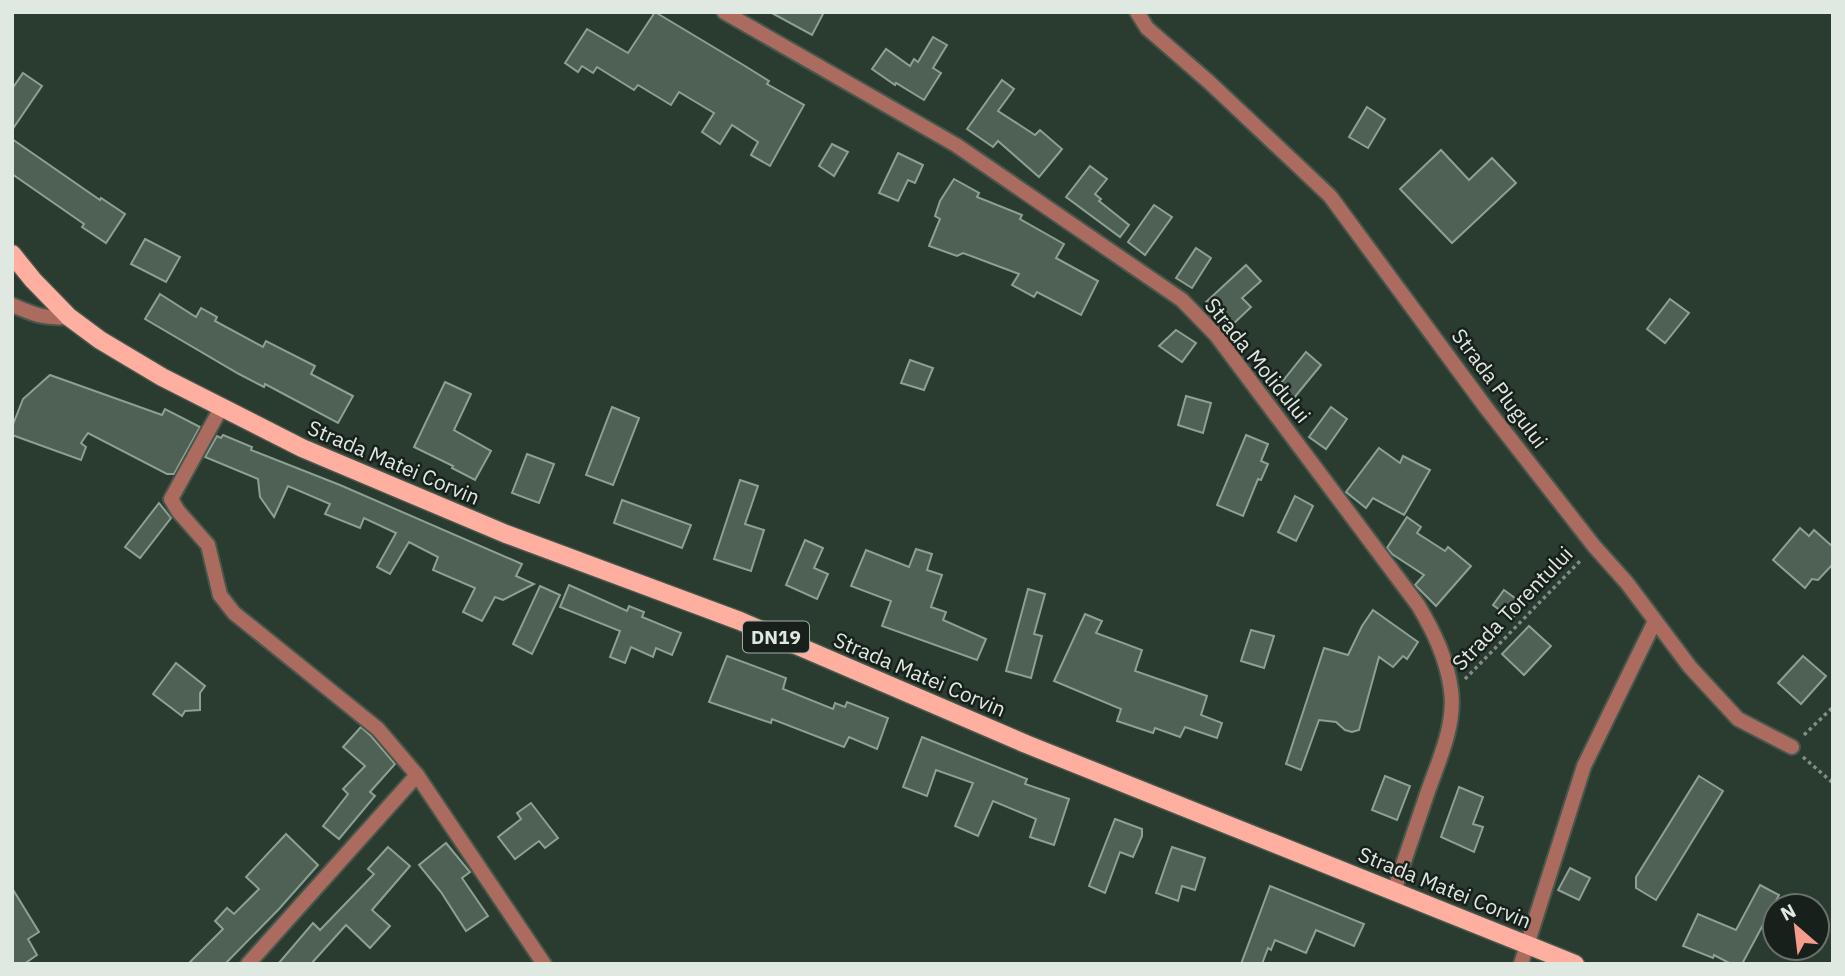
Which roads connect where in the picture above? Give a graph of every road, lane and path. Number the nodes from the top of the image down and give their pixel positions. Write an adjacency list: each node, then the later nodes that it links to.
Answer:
1 (724, 12): 9 (street, Strada Molidului)
2 (1137, 12): 7 (street, Strada Plugului)
3 (12, 254): 5 (main road, Strada Matei Corvin / DN19)
4 (12, 305): 5 (street)
5 (69, 317): 6 (main road, Strada Matei Corvin / DN19)
6 (221, 408): 12 (street); 14 (main road, Strada Matei Corvin / DN19)
7 (1594, 546): 8 (street, Strada Plugului); 9 (path, Strada Torentului)
8 (1655, 621): 11 (street, Strada Plugului); 15 (street)
9 (1451, 693): 14 (street, Strada Molidului)
10 (1833, 707): 11 (path)
11 (1792, 747): 13 (path)
12 (417, 775): 16 (street); 17 (street)
13 (1833, 783)
14 (1394, 891): 15 (main road, Strada Matei Corvin / DN19)
15 (1527, 945): 18 (street); 19 (main road, Strada Matei Corvin / DN19)
16 (248, 964)
17 (544, 964)
18 (1521, 964)
19 (1575, 964)

